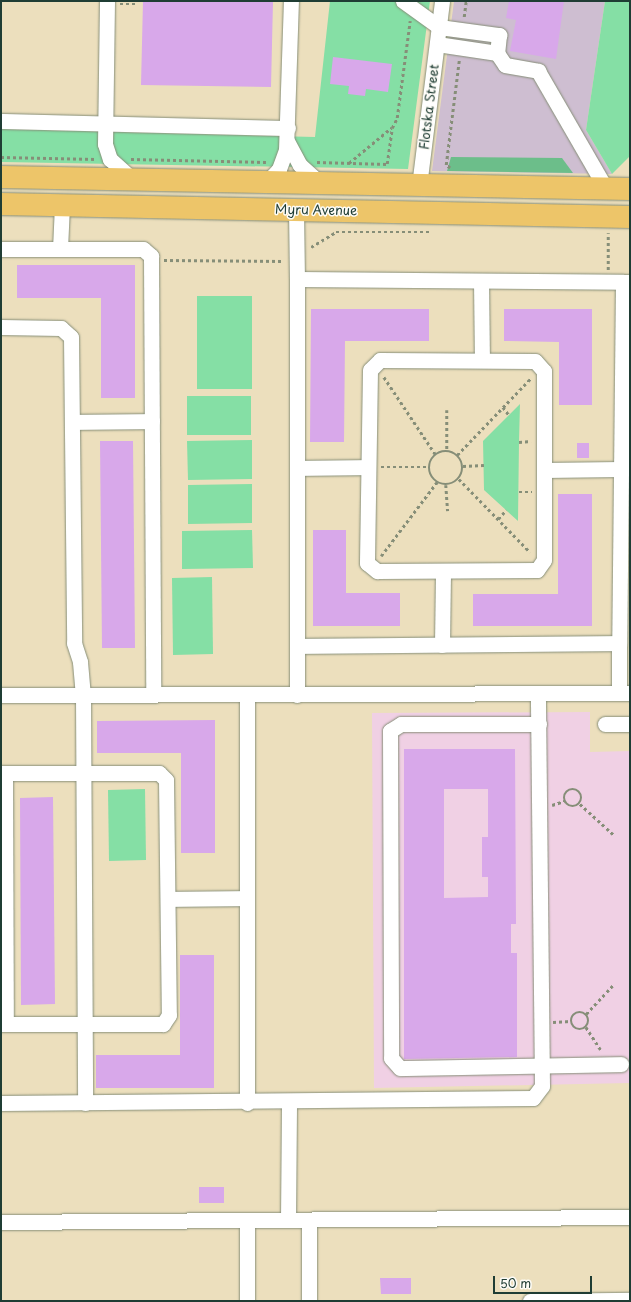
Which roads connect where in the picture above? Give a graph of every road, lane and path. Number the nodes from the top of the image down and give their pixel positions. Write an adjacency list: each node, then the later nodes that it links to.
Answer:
1 (107, 1): 12 (street)
2 (291, 1): 14 (street)
3 (442, 1): 6 (street, Flotska Street)
4 (466, 1): 7 (path)
5 (407, 4): 6 (street); 13 (path)
6 (439, 27): 7 (street); 8 (street, Flotska Street)
7 (462, 30): 10 (street)
8 (437, 44): 9 (street); 25 (street, Flotska Street)
9 (460, 47): 10 (street); 20 (path)
10 (497, 53): 26 (street)
11 (1, 121): 12 (street)
12 (104, 124): 14 (street); 16 (street)
13 (392, 128): 19 (path); 19 (path)
14 (287, 134): 17 (street); 18 (street)
15 (1, 157): 16 (path)
16 (110, 159): 17 (path); 22 (street)
17 (283, 162): 23 (street)
18 (298, 162): 19 (path); 24 (street)
19 (348, 163)
20 (446, 165)
21 (1, 177): 22 (highway, Myru Avenue)
22 (133, 180): 23 (highway, Myru Avenue)
23 (266, 183): 24 (highway, Myru Avenue)
24 (321, 184): 25 (highway, Myru Avenue)
25 (419, 186): 26 (highway, Myru Avenue); 31 (highway, Flotska Street)
26 (606, 189): 27 (highway, Myru Avenue)
27 (630, 189)
28 (1, 204): 29 (highway, Myru Avenue)
29 (62, 205): 30 (highway, Myru Avenue); 36 (street)
30 (296, 210): 31 (highway, Myru Avenue); 38 (street)
31 (415, 212): 32 (highway, Myru Avenue)
32 (630, 217)
33 (440, 231): 38 (path)
34 (601, 231): 41 (path)
35 (1, 249): 36 (street)
36 (60, 249): 37 (street)
37 (152, 260): 38 (path); 50 (street)
38 (297, 261): 39 (street)
39 (297, 279): 40 (street); 59 (street)
40 (481, 281): 41 (street); 44 (street)
41 (608, 282): 42 (street)
42 (626, 282): 60 (street)
43 (1, 327): 51 (street)
44 (482, 360): 45 (street); 46 (street)
45 (375, 365): 53 (path); 57 (street)
46 (541, 368): 47 (path); 61 (street)
47 (503, 407): 49 (path); 54 (path)
48 (447, 410): 52 (path)
49 (509, 415)
50 (152, 421): 51 (street); 78 (street)
51 (73, 422): 77 (street)
52 (447, 451): 53 (path); 54 (path)
53 (436, 455): 58 (path)
54 (457, 455): 56 (path)
55 (484, 465): 56 (path)
56 (463, 466): 62 (path)
57 (368, 467): 58 (path); 59 (street); 69 (street)
58 (430, 467): 63 (path)
59 (299, 468): 73 (street)
60 (620, 469): 61 (street); 71 (street)
61 (544, 470): 68 (street)
62 (459, 479): 64 (path); 67 (path)
63 (437, 482): 64 (path); 69 (path)
64 (446, 485): 66 (path)
65 (506, 510): 67 (path)
66 (448, 511)
67 (498, 519): 68 (path)
68 (541, 564): 70 (street)
69 (372, 568): 70 (street)
70 (443, 571): 72 (street)
71 (619, 643): 72 (street); 74 (street)
72 (442, 645): 73 (street)
73 (297, 646): 80 (street)
74 (624, 693): 75 (street)
75 (538, 694): 80 (street); 81 (street)
76 (1, 695): 77 (street)
77 (84, 695): 78 (street); 85 (street)
78 (153, 695): 79 (street)
79 (247, 695): 80 (street); 88 (street)
80 (297, 695)
81 (539, 724): 97 (street); 97 (street)
82 (605, 724): 83 (street)
83 (630, 724)
84 (3, 773): 85 (street); 90 (street)
85 (84, 773): 89 (street); 94 (street)
86 (580, 804): 86 (path); 87 (path)
87 (614, 834)
88 (247, 898): 89 (street); 101 (street)
89 (168, 900): 94 (street)
90 (3, 918): 93 (street)
91 (615, 983): 92 (path)
92 (586, 1014): 95 (path); 95 (path)
93 (4, 1024): 94 (street)
94 (85, 1024): 100 (street)
95 (586, 1027): 96 (path)
96 (616, 1064): 97 (street)
97 (542, 1066): 98 (street)
98 (289, 1102): 101 (street); 104 (street)
99 (1, 1103): 100 (street)
100 (86, 1103): 101 (street)
101 (247, 1103)
102 (630, 1217): 105 (street)
103 (247, 1220): 104 (street); 106 (street); 108 (street)
104 (288, 1220): 105 (street)
105 (308, 1220): 109 (street)
106 (1, 1222)
107 (630, 1300): 110 (street)
108 (247, 1301)
109 (309, 1301)
110 (530, 1301)

